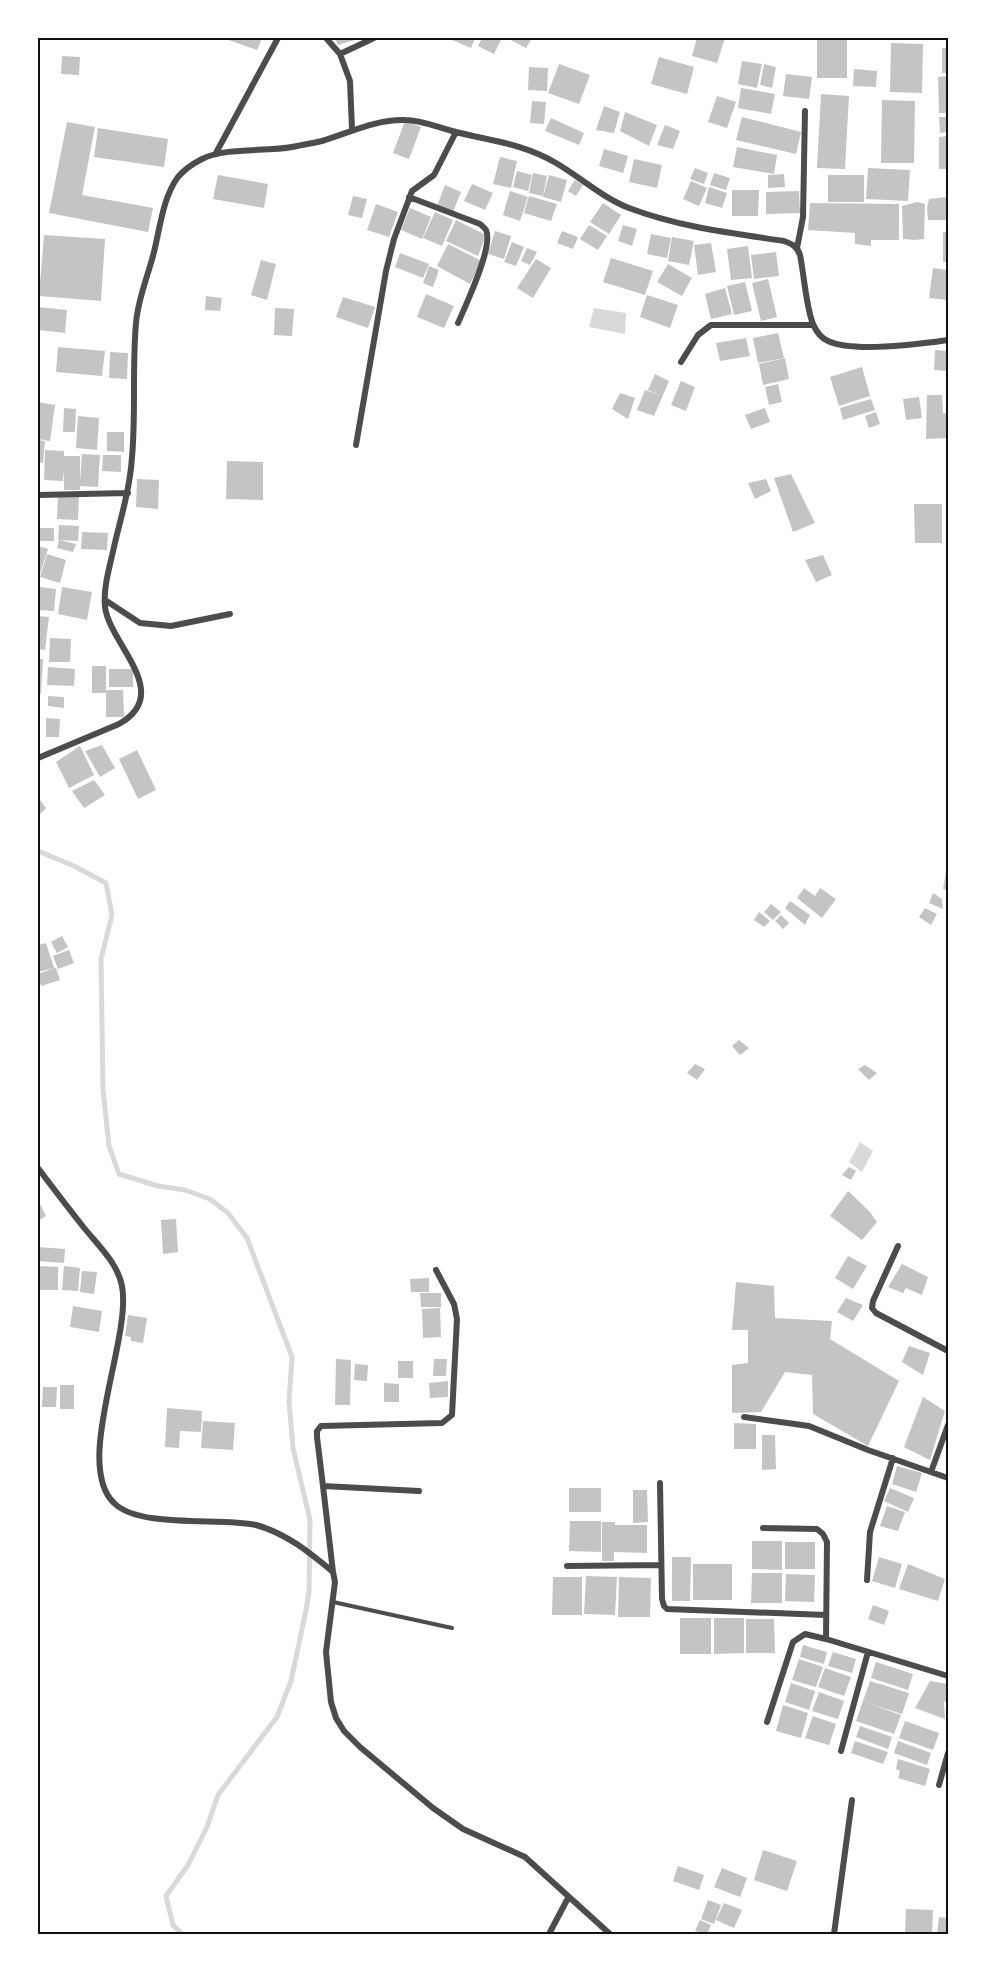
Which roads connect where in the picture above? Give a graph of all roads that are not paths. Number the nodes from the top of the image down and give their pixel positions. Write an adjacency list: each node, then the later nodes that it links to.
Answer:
1 (278, 38): 8 (street)
2 (326, 38): 4 (street)
3 (374, 38): 4 (street)
4 (340, 54): 6 (street)
5 (805, 111): 10 (street)
6 (352, 129): 7 (street); 8 (street)
7 (456, 132): 9 (street); 10 (street)
8 (216, 153): 16 (street)
9 (409, 197): 11 (street); 15 (street)
10 (797, 248): 12 (street)
11 (458, 323)
12 (813, 325): 13 (street); 14 (street)
13 (948, 340)
14 (681, 362)
15 (356, 445)
16 (128, 493): 17 (street); 18 (street)
17 (38, 495)
18 (105, 600): 19 (street); 20 (street)
19 (230, 615)
20 (38, 758)
21 (38, 1168): 36 (street)
22 (897, 1246): 24 (street)
23 (436, 1270): 31 (street)
24 (948, 1351)
25 (744, 1417): 27 (street)
26 (948, 1425): 28 (street)
27 (893, 1458): 28 (street); 37 (street)
28 (931, 1472): 29 (street)
29 (948, 1478)
30 (660, 1483): 34 (street)
31 (323, 1486): 32 (street); 36 (street)
32 (418, 1491)
33 (763, 1528): 39 (street)
34 (661, 1565): 35 (street); 39 (street)
35 (567, 1566)
36 (333, 1572): 38 (street)
37 (867, 1580)
38 (333, 1602): 40 (lane); 49 (street)
39 (826, 1614): 41 (street)
40 (452, 1628)
41 (826, 1639): 42 (street); 44 (street)
42 (868, 1652): 43 (street); 45 (street)
43 (948, 1676)
44 (767, 1722)
45 (841, 1751)
46 (948, 1753): 47 (street)
47 (939, 1785)
48 (852, 1800): 52 (street)
49 (568, 1898): 50 (street); 51 (street)
50 (549, 1935)
51 (610, 1935)
52 (834, 1935)

